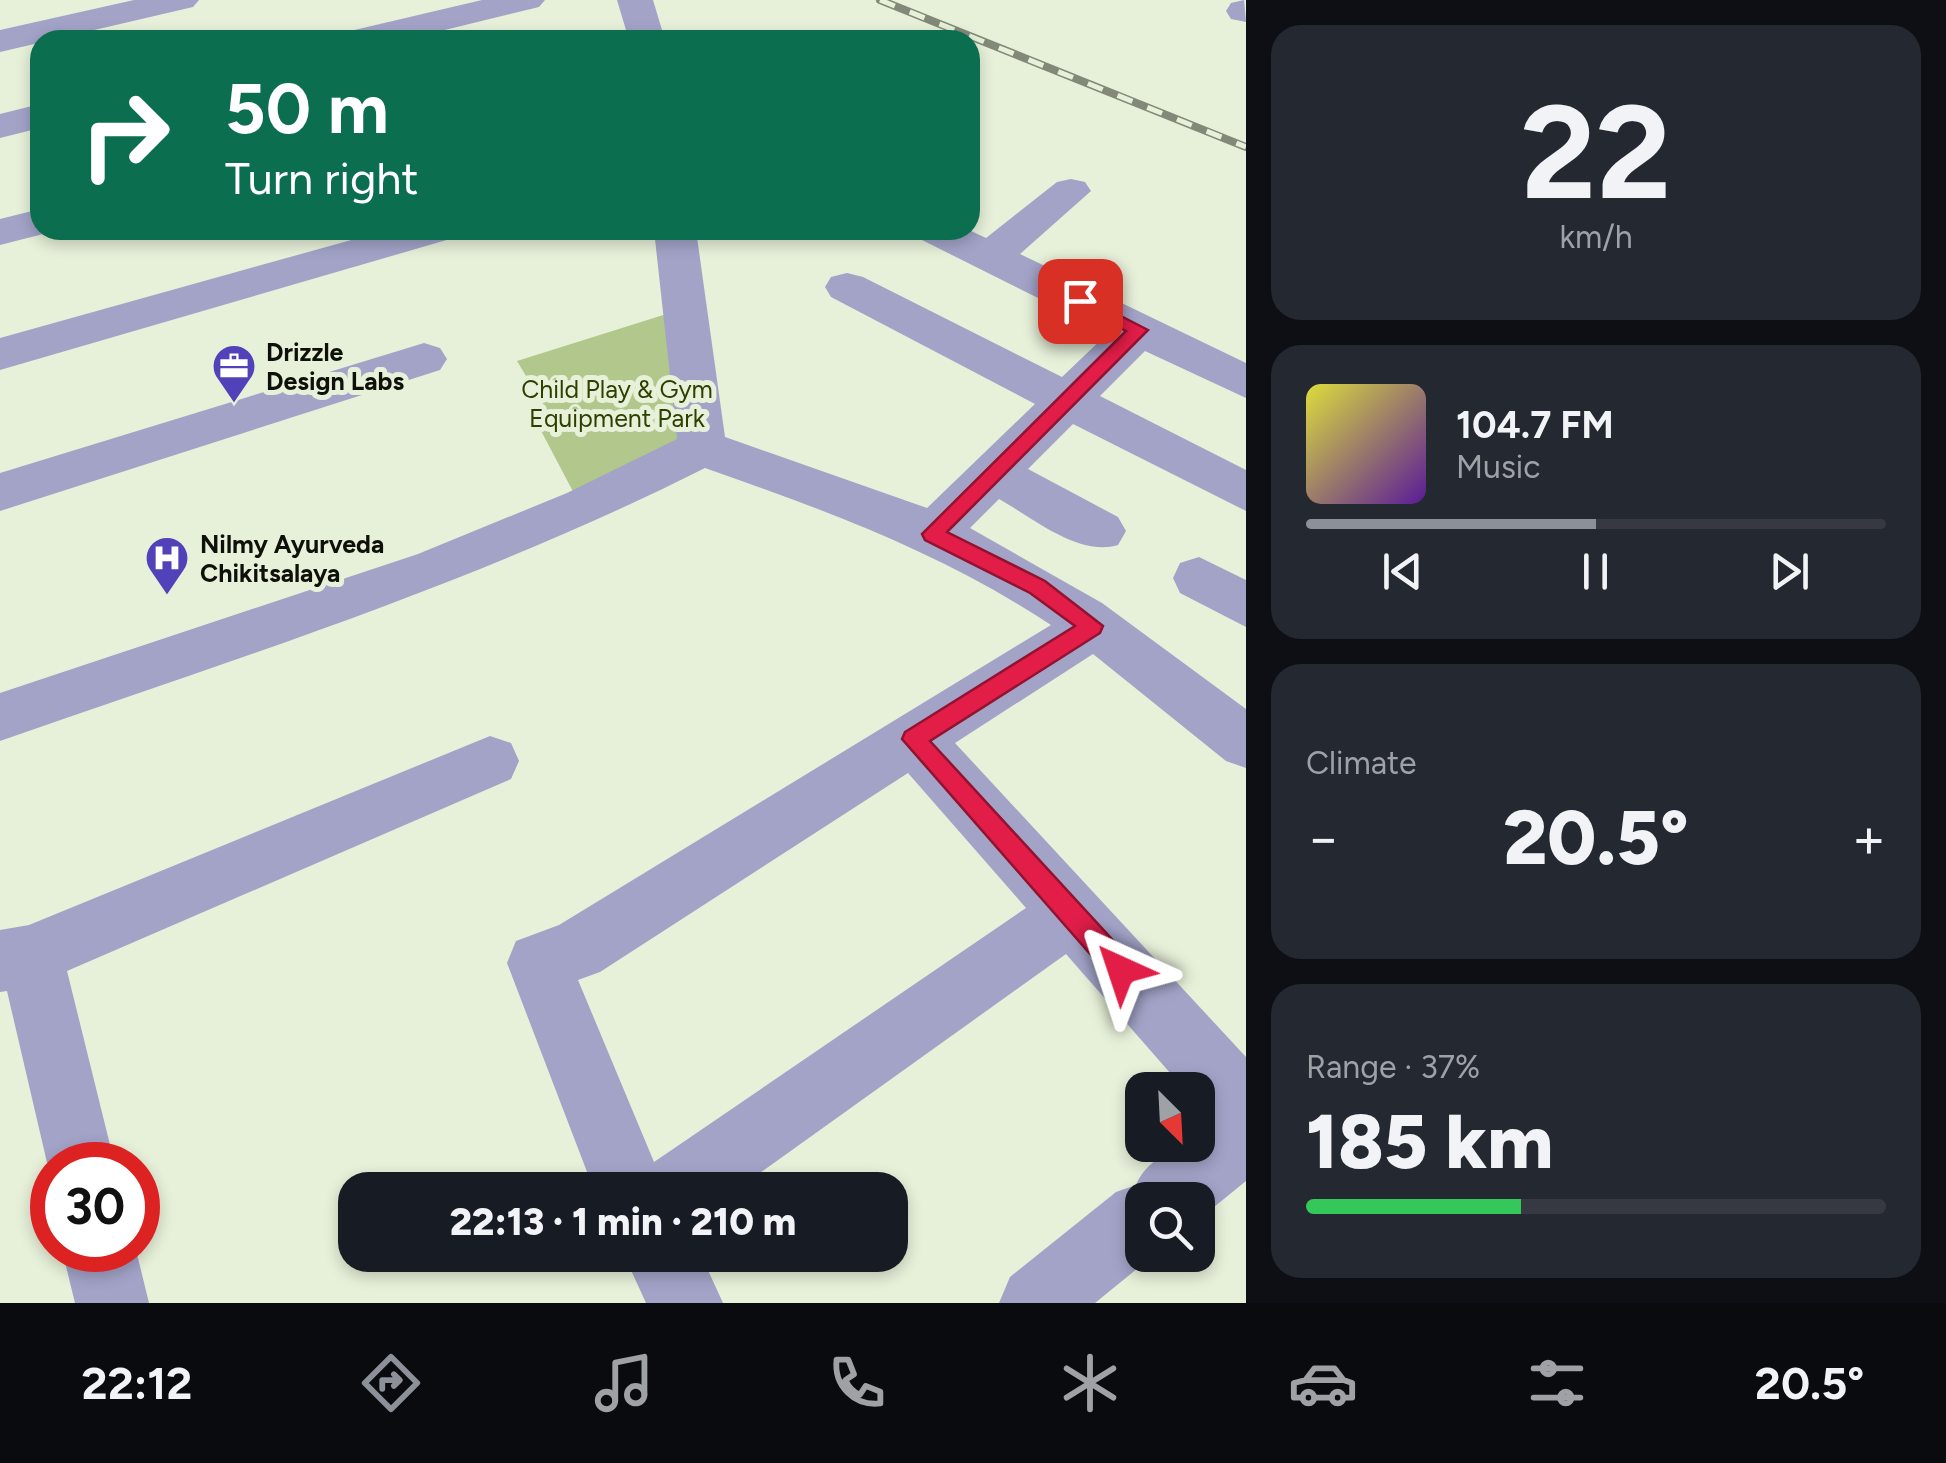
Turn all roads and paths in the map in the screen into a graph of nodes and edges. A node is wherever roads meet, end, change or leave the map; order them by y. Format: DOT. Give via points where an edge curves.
graph roads {
  1 [pos="181,0"];
  2 [pos="528,0"];
  3 [pos="635,0"];
  4 [pos="68,30"];
  5 [pos="401,30"];
  6 [pos="644,30"];
  7 [pos="30,37"];
  8 [pos="0,41"];
  9 [pos="30,118"];
  10 [pos="0,126"];
  11 [pos="1071,191"];
  12 [pos="30,224"];
  13 [pos="0,232"];
  14 [pos="400,240"];
  15 [pos="676,240"];
  16 [pos="955,240"];
  17 [pos="990,257"];
  18 [pos="847,287"];
  19 [pos="1139,330"];
  20 [pos="0,354"];
  21 [pos="424,359"];
  22 [pos="1246,382"];
  23 [pos="1068,400"];
  24 [pos="702,448"];
  25 [pos="994,473"];
  26 [pos="0,492"];
  27 [pos="1246,492"];
  28 [pos="1100,531"];
  29 [pos="932,534"];
  30 [pos="1199,578"];
  31 [pos="1246,606"];
  32 [pos="1092,626"];
  33 [pos="0,717"];
  34 [pos="914,739"];
  35 [pos="1246,743"];
  36 [pos="490,761"];
  37 [pos="1071,914"];
  38 [pos="15,958"];
  39 [pos="1246,1108"];
  40 [pos="1246,1136"];
  41 [pos="73,1142"];
  42 [pos="623,1172"];
  43 [pos="701,1172"];
  44 [pos="1188,1182"];
  45 [pos="1125,1232"];
  46 [pos="104,1272"];
  47 [pos="670,1272"];
  48 [pos="112,1303"];
  49 [pos="686,1303"];
  50 [pos="1036,1303"];
  1 -- 4 [label="street"];
  2 -- 5 [label="street"];
  3 -- 6 [label="street"];
  7 -- 8 [label="street"];
  9 -- 10 [label="street"];
  11 -- 17 [label="street"];
  12 -- 13 [label="street"];
  14 -- 20 [label="street"];
  15 -- 24 [label="street"];
  16 -- 17 [label="street"];
  17 -- 19 [label="street"];
  18 -- 23 [label="street"];
  19 -- 22 [label="street"];
  19 -- 23 [label="street"];
  21 -- 26 [label="street"];
  23 -- 25 [label="street"];
  23 -- 27 [label="street"];
  24 -- 29 [label="street"];
  24 -- 33 [label="street" via="437,568"];
  25 -- 28 [label="street"];
  25 -- 29 [label="street"];
  29 -- 32 [label="street" via="1038,587"];
  30 -- 31 [label="street"];
  32 -- 34 [label="street"];
  32 -- 35 [label="street"];
  34 -- 37 [label="street"];
  34 -- 42 [label="street" via="577,950 539,962"];
  36 -- 38 [label="street"];
  37 -- 39 [label="street"];
  37 -- 43 [label="street"];
  38 -- 41 [label="street"];
  40 -- 44 [label="street"];
  45 -- 50 [label="street"];
  46 -- 48 [label="street"];
  47 -- 49 [label="street"];
}
